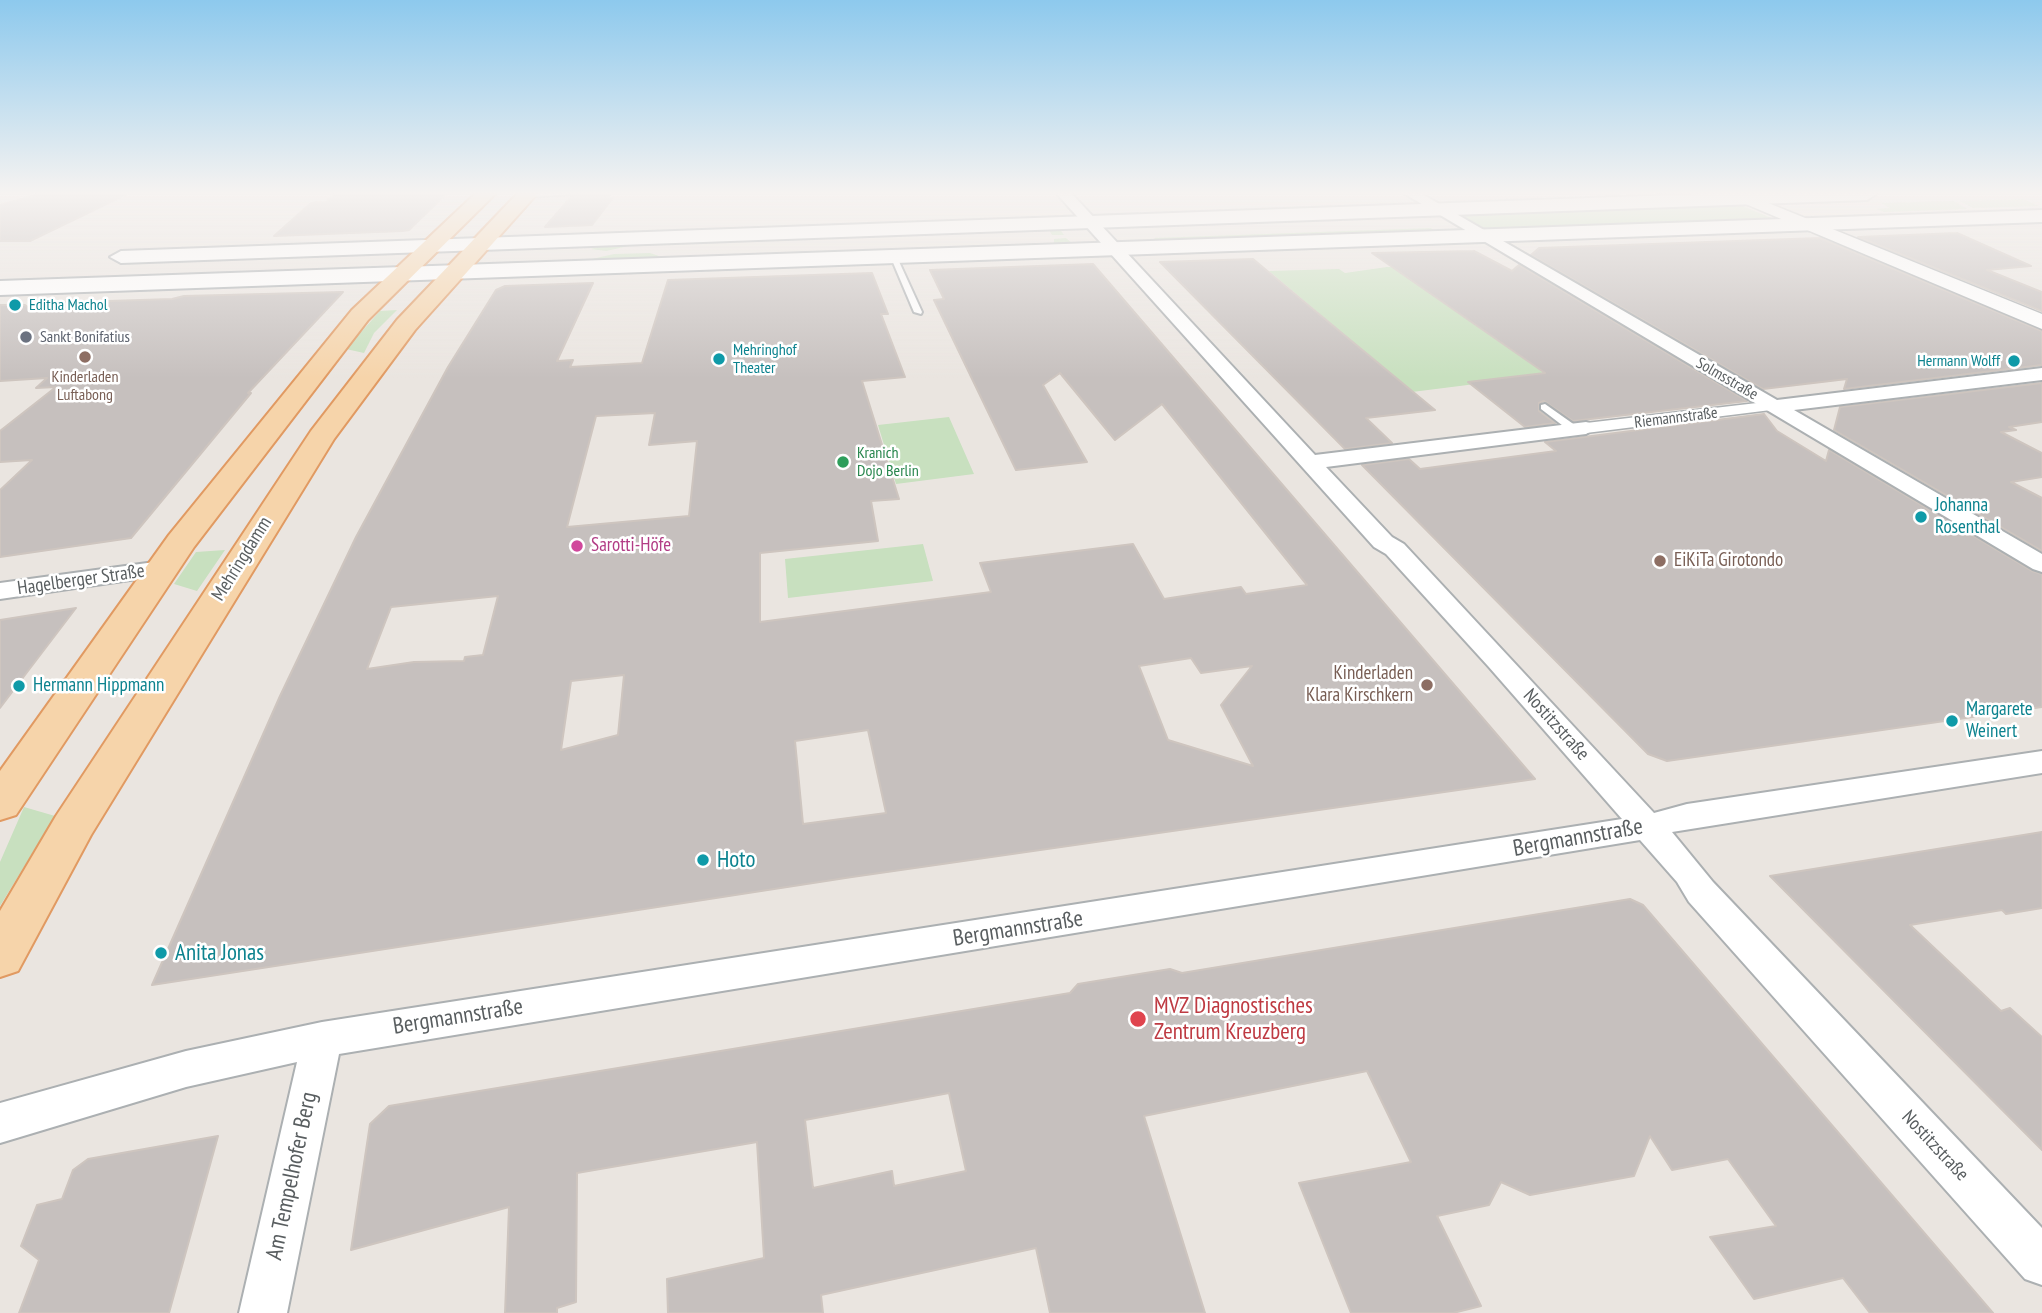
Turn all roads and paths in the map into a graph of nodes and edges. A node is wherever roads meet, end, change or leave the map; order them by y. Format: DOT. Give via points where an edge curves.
graph roads {
  1 [pos="170,255"];
  2 [pos="424,255"];
  3 [pos="471,255"];
  4 [pos="912,255"];
  5 [pos="1121,255"];
  6 [pos="1515,255"];
  7 [pos="1877,255"];
  8 [pos="892,256"];
  9 [pos="100,258"];
  10 [pos="456,272"];
  11 [pos="406,273"];
  12 [pos="0,288"];
  13 [pos="425,304"];
  14 [pos="369,306"];
  15 [pos="918,312"];
  16 [pos="2042,323"];
  17 [pos="2042,374"];
  18 [pos="1774,406"];
  19 [pos="1545,407"];
  20 [pos="1581,429"];
  21 [pos="1310,462"];
  22 [pos="2042,564"];
  23 [pos="162,569"];
  24 [pos="0,591"];
  25 [pos="2042,762"];
  26 [pos="0,804"];
  27 [pos="1647,827"];
  28 [pos="0,957"];
  29 [pos="322,1039"];
  30 [pos="0,1123"];
  31 [pos="2042,1262"];
  32 [pos="263,1313"];
  1 -- 9 [label="main road"];
  2 -- 11 [label="main road"];
  3 -- 10 [label="main road, Mehringdamm"];
  4 -- 8 [label="main road"];
  5 -- 21 [label="street, Nostitzstraße"];
  6 -- 18 [label="street, Solmsstraße"];
  7 -- 16 [label="street"];
  8 -- 10 [label="main road"];
  8 -- 15 [label="lane"];
  10 -- 11 [label="main road"];
  10 -- 13 [label="main road, Mehringdamm"];
  11 -- 12 [label="main road"];
  11 -- 14 [label="main road"];
  13 -- 14 [label="main road"];
  13 -- 28 [label="main road, Mehringdamm" via="359,383 314,448 72,828"];
  14 -- 23 [label="main road"];
  17 -- 18 [label="street, Riemannstraße"];
  18 -- 20 [label="street, Riemannstraße"];
  18 -- 22 [label="street, Solmsstraße"];
  19 -- 20 [label="lane"];
  20 -- 21 [label="street, Riemannstraße"];
  21 -- 27 [label="street, Nostitzstraße" via="1489,650"];
  23 -- 24 [label="street, Hagelberger Straße"];
  23 -- 26 [label="main road"];
  25 -- 27 [label="street, Bergmannstraße" via="1687,816"];
  27 -- 29 [label="street, Bergmannstraße"];
  27 -- 31 [label="street, Nostitzstraße" via="1701,892"];
  29 -- 30 [label="street, Bergmannstraße" via="186,1069"];
  29 -- 32 [label="street, Am Tempelhofer Berg"];
}
